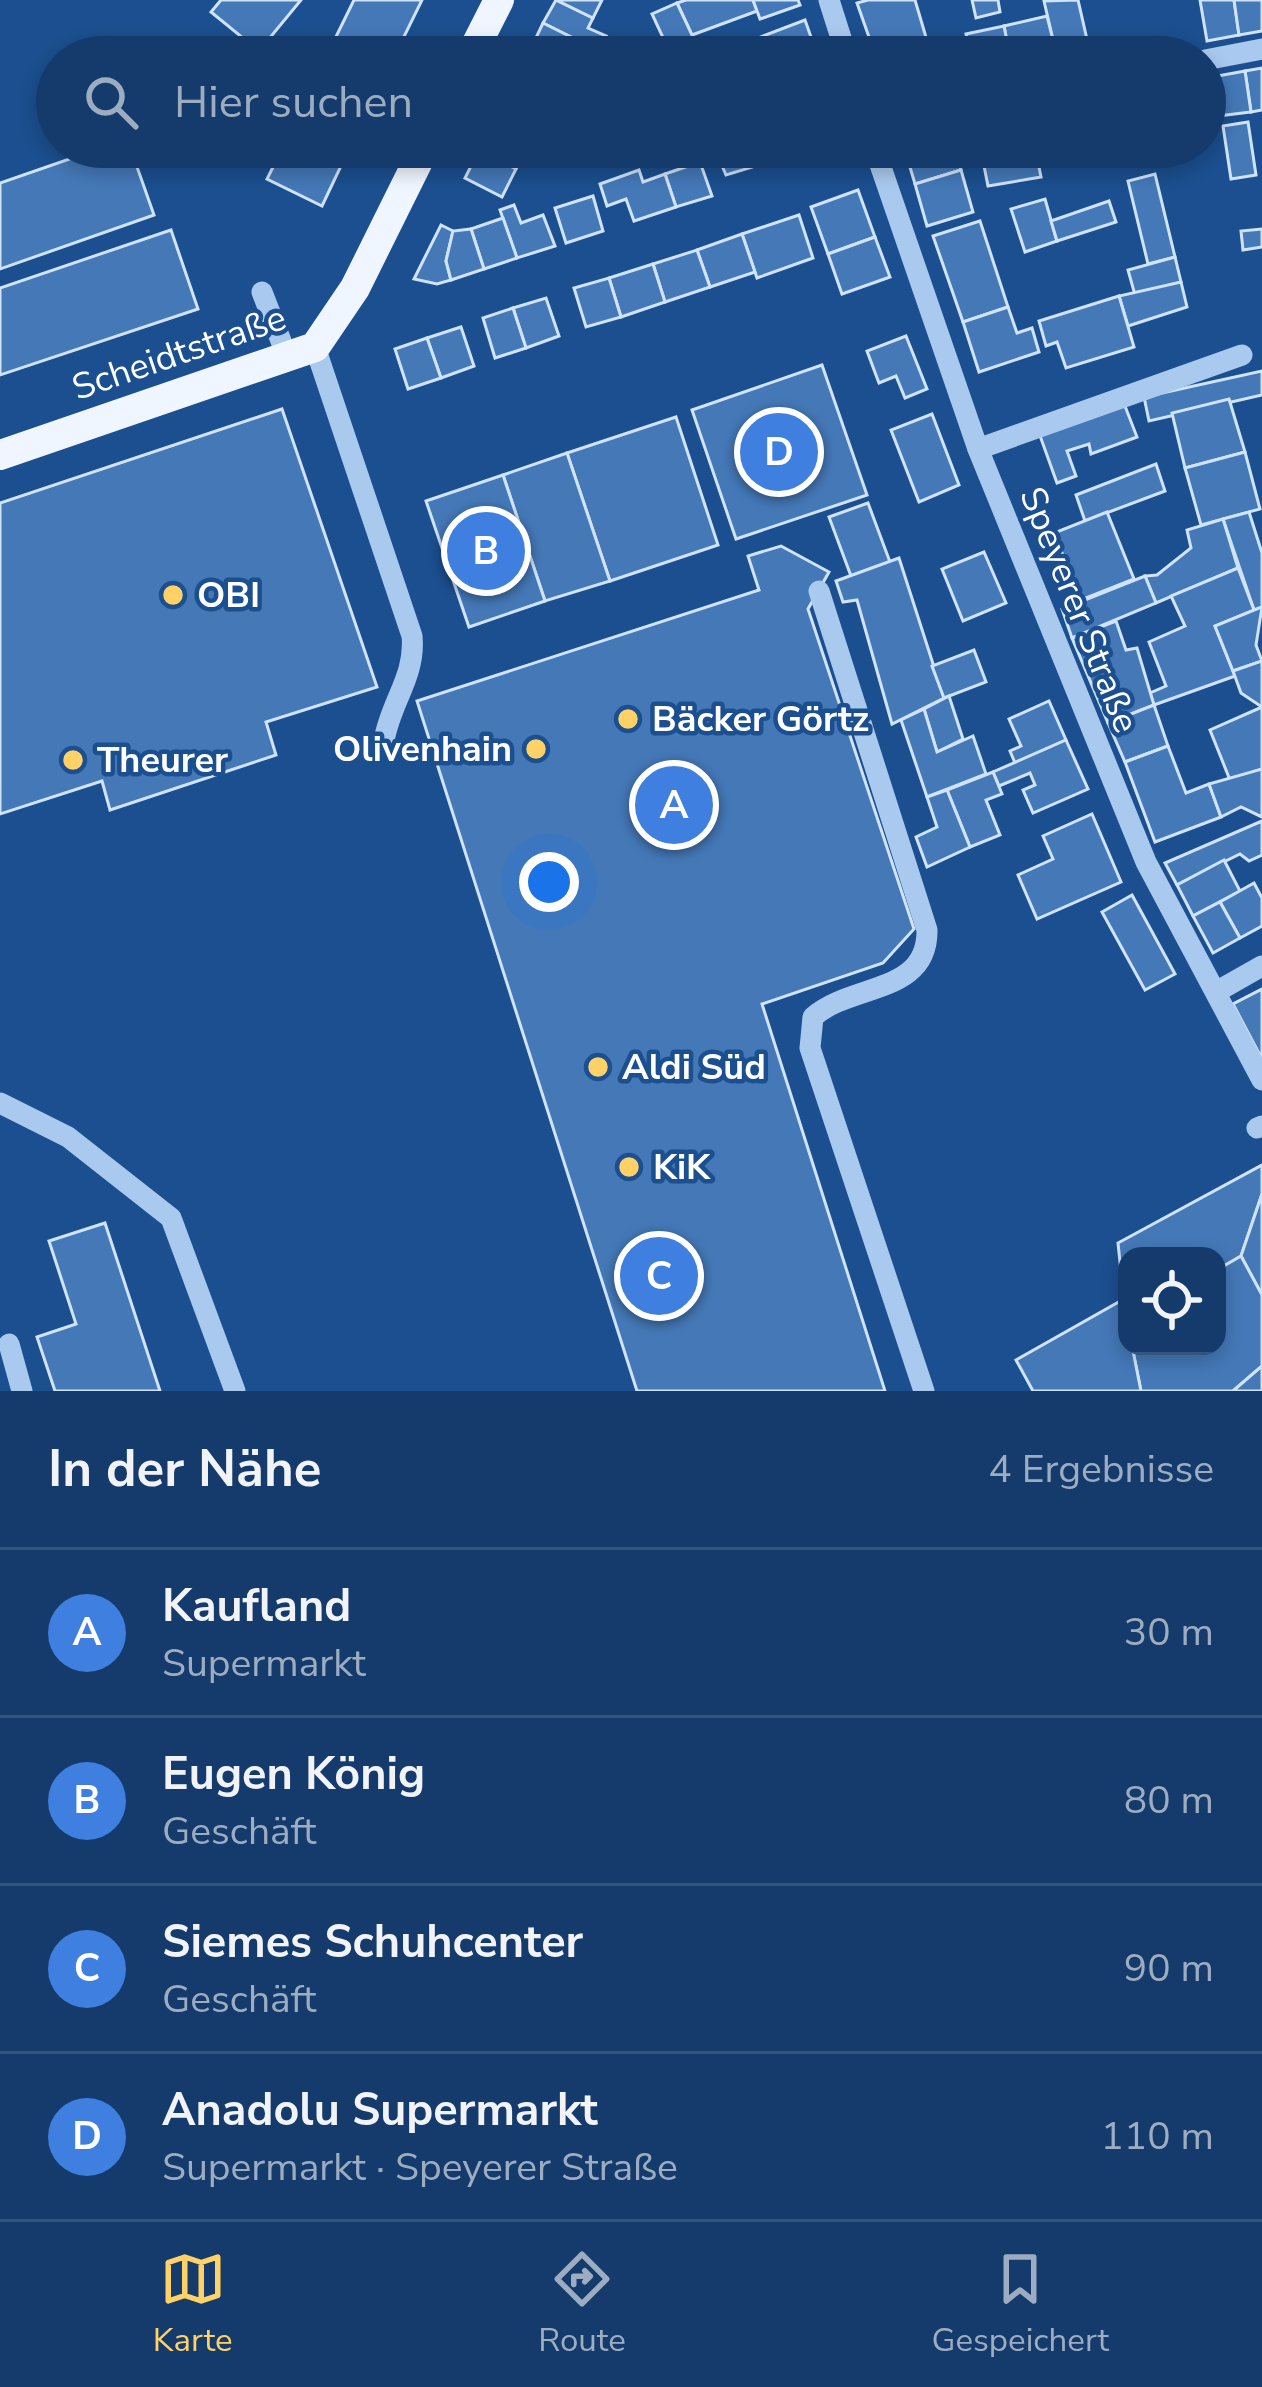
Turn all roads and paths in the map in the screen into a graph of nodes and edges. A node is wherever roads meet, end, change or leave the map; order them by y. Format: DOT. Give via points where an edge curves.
graph roads {
  1 [pos="499,0"];
  2 [pos="829,0"];
  3 [pos="481,36"];
  4 [pos="840,36"];
  5 [pos="1262,49"];
  6 [pos="1226,56"];
  7 [pos="415,168"];
  8 [pos="881,168"];
  9 [pos="262,292"];
  10 [pos="302,353"];
  11 [pos="1242,355"];
  12 [pos="1,448"];
  13 [pos="978,449"];
  14 [pos="819,591"];
  15 [pos="384,741"];
  16 [pos="1262,966"];
  17 [pos="1216,992"];
  18 [pos="1262,1080"];
  19 [pos="0,1103"];
  20 [pos="9,1344"];
  21 [pos="22,1391"];
  22 [pos="235,1391"];
  23 [pos="924,1391"];
  1 -- 3 [label="main road"];
  2 -- 4 [label="street"];
  5 -- 6 [label="street"];
  7 -- 10 [label="main road, Scheidtstraße" via="355,288"];
  8 -- 13 [label="street, Speyerer Straße"];
  9 -- 10 [label="street"];
  10 -- 12 [label="main road, Scheidtstraße"];
  10 -- 15 [label="street" via="412,636 414,658"];
  11 -- 13 [label="street"];
  13 -- 17 [label="street, Speyerer Straße" via="1146,862"];
  14 -- 23 [label="street" via="927,949 906,976 827,1004 813,1017 810,1048"];
  16 -- 17 [label="street"];
  17 -- 18 [label="street, Speyerer Straße"];
  19 -- 22 [label="street" via="68,1137 171,1218"];
  20 -- 21 [label="street"];
}
